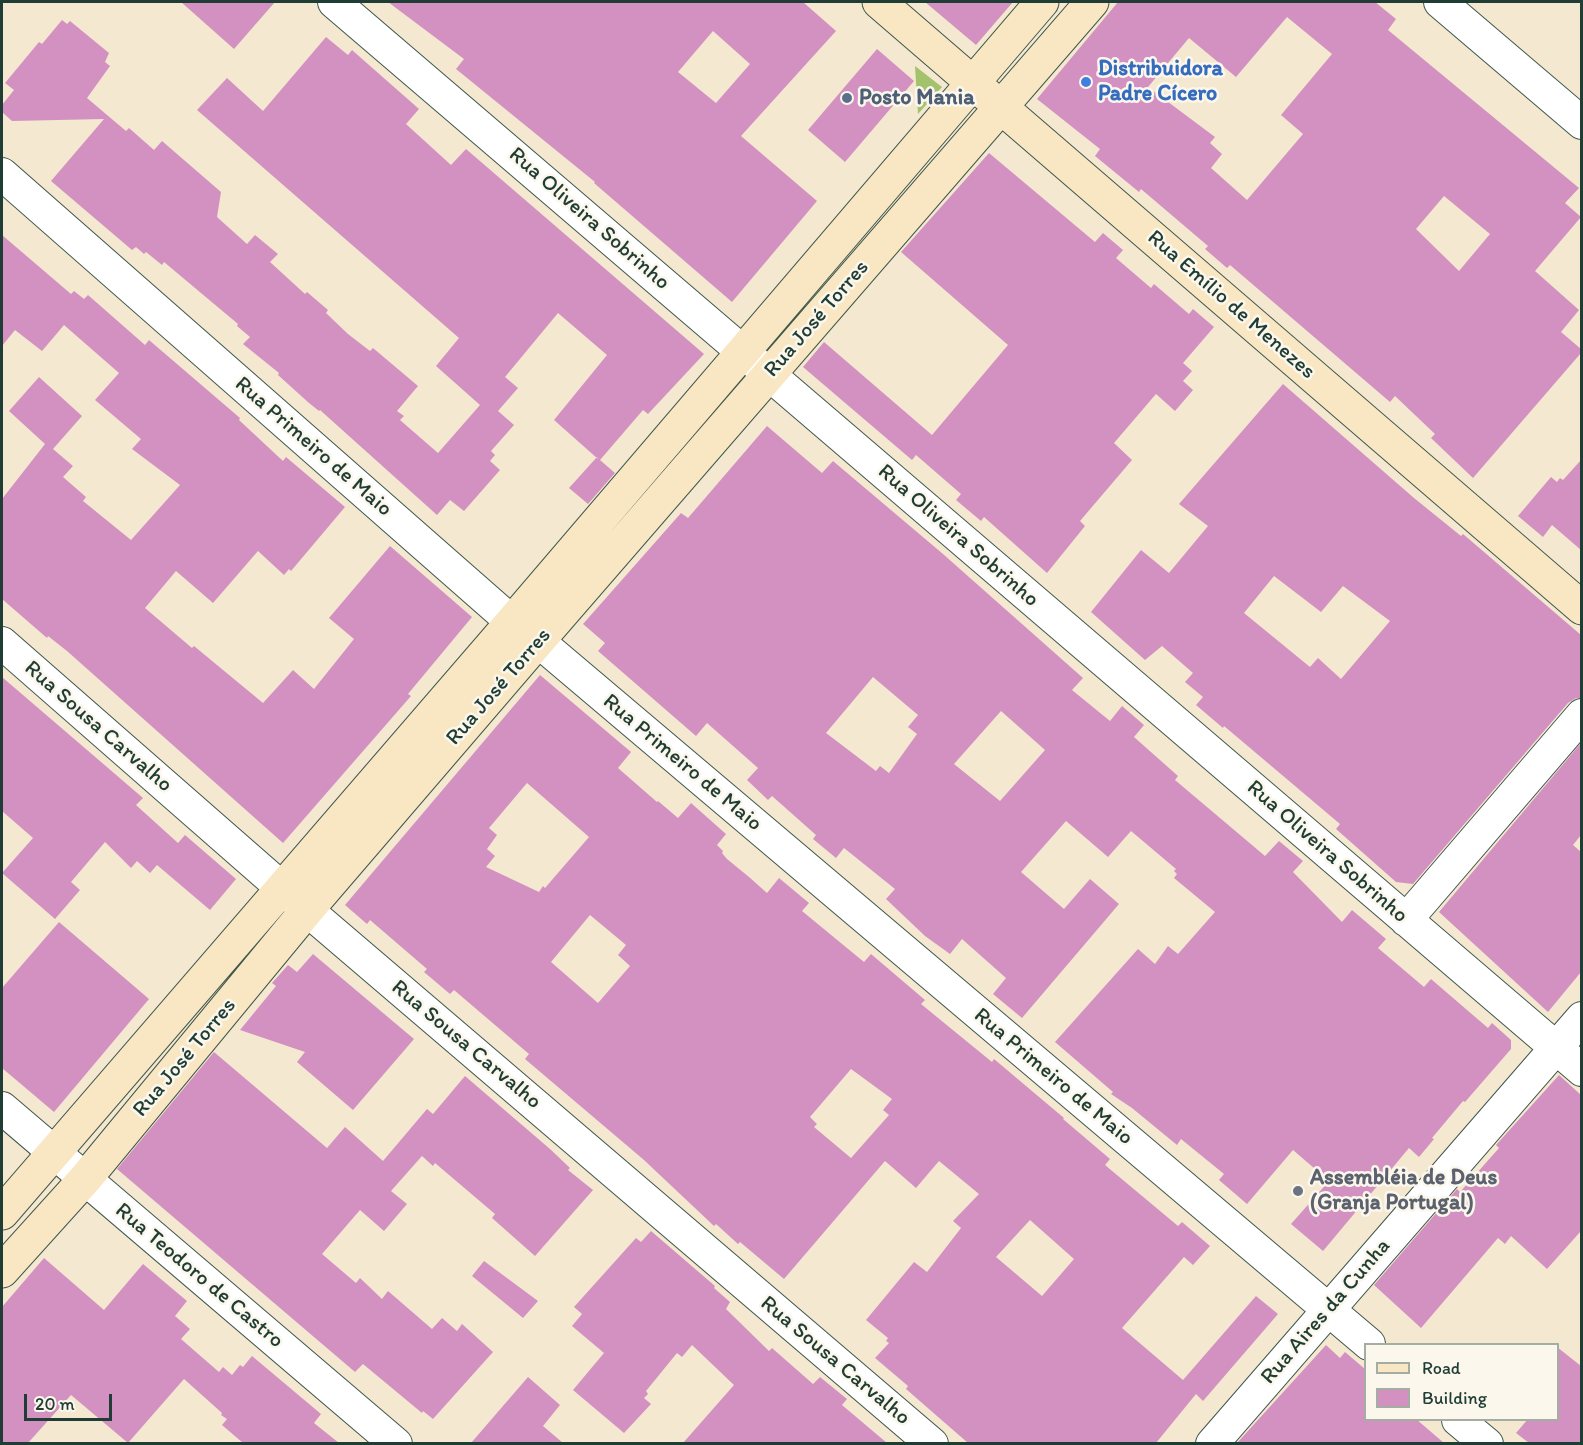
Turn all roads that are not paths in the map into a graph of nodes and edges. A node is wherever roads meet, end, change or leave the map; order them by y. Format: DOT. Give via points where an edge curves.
graph roads {
  1 [pos="334,2"];
  2 [pos="879,2"];
  3 [pos="1042,2"];
  4 [pos="1092,2"];
  5 [pos="1440,2"];
  6 [pos="974,83"];
  7 [pos="1001,106"];
  8 [pos="1581,123"];
  9 [pos="5,183"];
  10 [pos="743,351"];
  11 [pos="769,374"];
  12 [pos="1581,608"];
  13 [pos="525,632"];
  14 [pos="2,643"];
  15 [pos="1581,715"];
  16 [pos="282,886"];
  17 [pos="307,910"];
  18 [pos="1406,920"];
  19 [pos="1581,1018"];
  20 [pos="1556,1048"];
  21 [pos="1581,1070"];
  22 [pos="2,1108"];
  23 [pos="54,1154"];
  24 [pos="85,1179"];
  25 [pos="2,1213"];
  26 [pos="2,1271"];
  27 [pos="1327,1310"];
  28 [pos="1367,1343"];
  29 [pos="1460,1421"];
  30 [pos="396,1443"];
  31 [pos="932,1443"];
  32 [pos="1212,1443"];
  33 [pos="1486,1443"];
  1 -- 10 [label="street, Rua Oliveira Sobrinho"];
  2 -- 6 [label="street, Rua Emílio de Menezes"];
  3 -- 6 [label="street, Rua José Torres"];
  4 -- 7 [label="street, Rua José Torres"];
  5 -- 8 [label="street"];
  6 -- 7 [label="street, Rua Emílio de Menezes"];
  6 -- 10 [label="street, Rua José Torres"];
  7 -- 11 [label="street, Rua José Torres"];
  7 -- 12 [label="street, Rua Emílio de Menezes"];
  9 -- 13 [label="street, Rua Primeiro de Maio"];
  10 -- 11 [label="street, Rua Oliveira Sobrinho"];
  10 -- 13 [label="street, Rua José Torres"];
  11 -- 13 [label="street, Rua José Torres"];
  11 -- 18 [label="street, Rua Oliveira Sobrinho"];
  13 -- 16 [label="street, Rua José Torres"];
  13 -- 17 [label="street, Rua José Torres"];
  13 -- 27 [label="street, Rua Primeiro de Maio"];
  14 -- 16 [label="street, Rua Sousa Carvalho"];
  15 -- 18 [label="street"];
  16 -- 17 [label="street, Rua Sousa Carvalho"];
  16 -- 23 [label="street, Rua José Torres"];
  17 -- 24 [label="street, Rua José Torres"];
  17 -- 31 [label="street, Rua Sousa Carvalho"];
  18 -- 20 [label="street, Rua Oliveira Sobrinho"];
  19 -- 20 [label="street, Rua Aires da Cunha"];
  20 -- 21 [label="street, Rua Oliveira Sobrinho"];
  20 -- 27 [label="street, Rua Aires da Cunha"];
  22 -- 23 [label="street, Rua Teodoro de Castro"];
  23 -- 24 [label="street, Rua Teodoro de Castro"];
  23 -- 25 [label="street, Rua José Torres"];
  24 -- 26 [label="street, Rua José Torres"];
  24 -- 30 [label="street, Rua Teodoro de Castro"];
  27 -- 28 [label="street, Rua Primeiro de Maio"];
  27 -- 32 [label="street, Rua Aires da Cunha"];
  29 -- 33 [label="street"];
}
